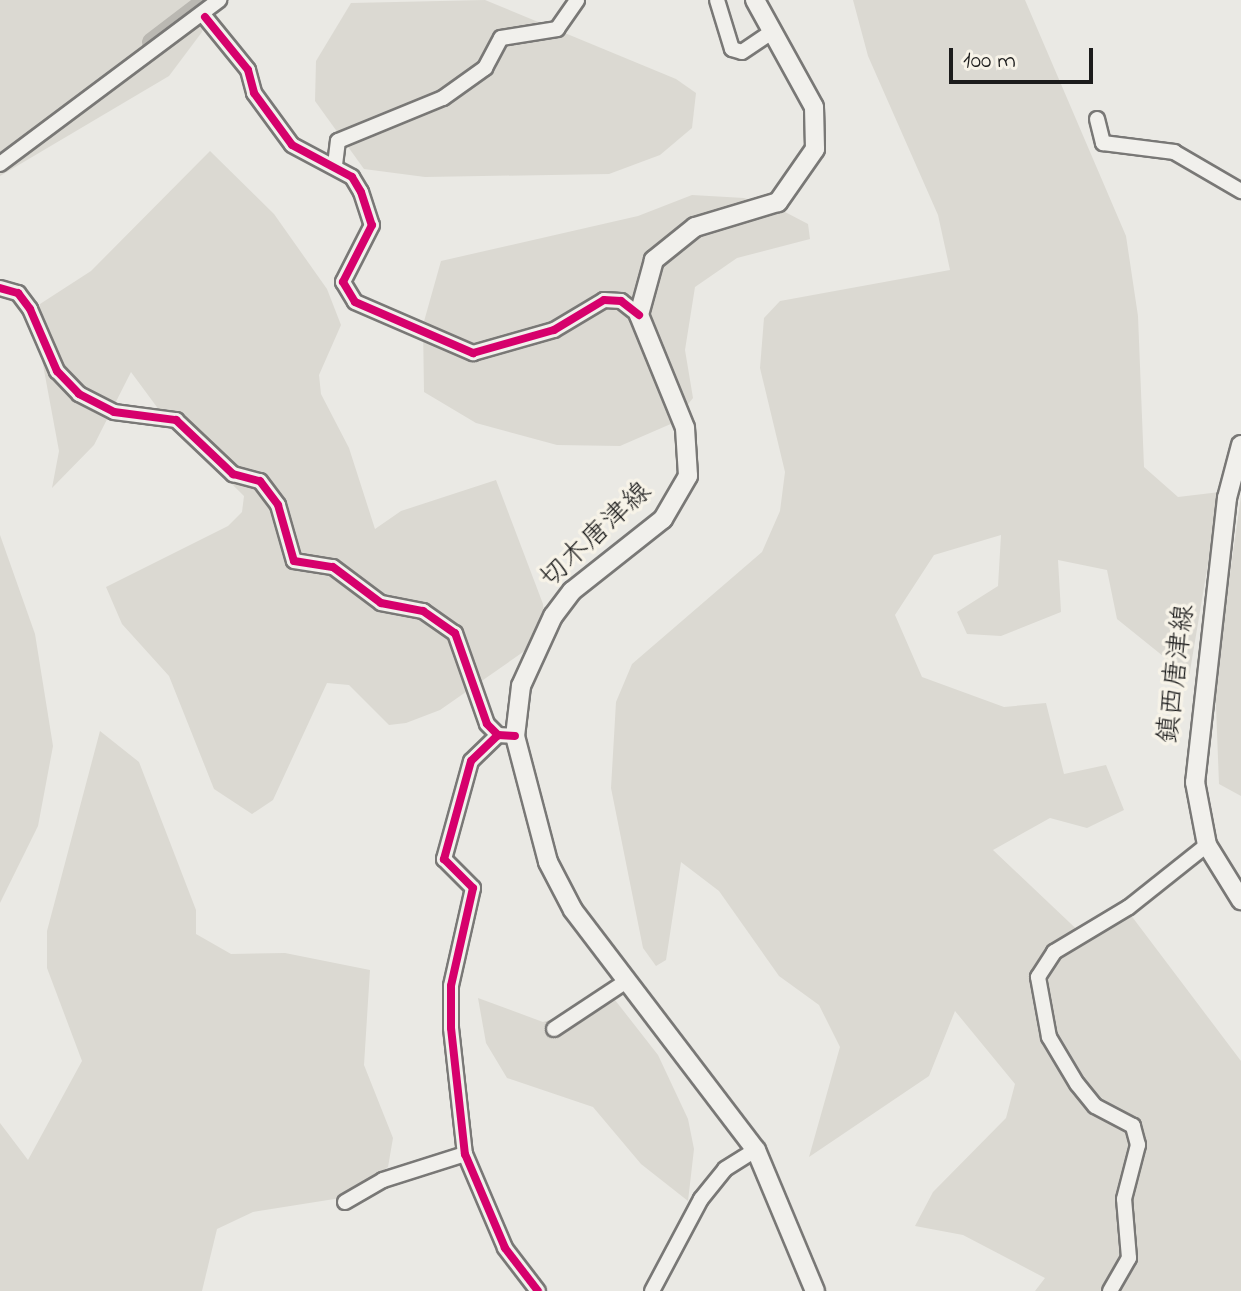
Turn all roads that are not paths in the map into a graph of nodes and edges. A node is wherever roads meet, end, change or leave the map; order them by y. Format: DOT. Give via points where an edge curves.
graph roads {
  1 [pos="219,0"];
  2 [pos="577,0"];
  3 [pos="717,0"];
  4 [pos="755,0"];
  5 [pos="205,17"];
  6 [pos="772,32"];
  7 [pos="1097,119"];
  8 [pos="0,164"];
  9 [pos="335,165"];
  10 [pos="1241,191"];
  11 [pos="0,288"];
  12 [pos="639,315"];
  13 [pos="1241,445"];
  14 [pos="506,735"];
  15 [pos="1207,845"];
  16 [pos="1241,900"];
  17 [pos="625,982"];
  18 [pos="554,1029"];
  19 [pos="756,1150"];
  20 [pos="465,1154"];
  21 [pos="345,1202"];
  22 [pos="538,1291"];
  23 [pos="652,1291"];
  24 [pos="815,1291"];
  25 [pos="1110,1291"];
  1 -- 5 [label="street"];
  2 -- 9 [label="street" via="557,29 501,38 485,68 443,98 338,141"];
  3 -- 6 [label="street" via="732,49 742,52"];
  4 -- 6 [label="main road"];
  5 -- 8 [label="street"];
  5 -- 9 [label="street" via="248,70 254,93 292,145"];
  6 -- 12 [label="main road" via="814,107 815,149 806,170 778,202 672,239 641,287"];
  7 -- 10 [label="street" via="1103,143 1174,152"];
  9 -- 12 [label="street" via="352,177 372,225 343,282 372,312 473,353 554,330 604,300 621,301"];
  11 -- 14 [label="street" via="18,293 30,309 57,371 79,394 114,412 176,420 233,474 260,481 278,505 294,561 333,567 381,603 423,611 455,633 480,709"];
  12 -- 14 [label="main road, 切木唐津線" via="685,428 688,476 663,519 572,591 553,616 521,686"];
  13 -- 15 [label="main road, 鎮西唐津線" via="1227,498 1196,747"];
  14 -- 17 [label="main road, 切木唐津線" via="548,862"];
  14 -- 20 [label="street" via="471,761 444,859 473,888 451,986"];
  15 -- 16 [label="main road, 鎮西唐津線"];
  15 -- 25 [label="street" via="1129,907 1054,952 1038,977 1049,1037 1095,1106 1133,1126 1138,1145 1124,1199 1129,1258"];
  17 -- 18 [label="street"];
  17 -- 19 [label="main road, 切木唐津線"];
  19 -- 23 [label="street" via="725,1169 701,1199"];
  19 -- 24 [label="main road, 切木唐津線"];
  20 -- 21 [label="street" via="383,1180"];
  20 -- 22 [label="street" via="494,1226"];
}
